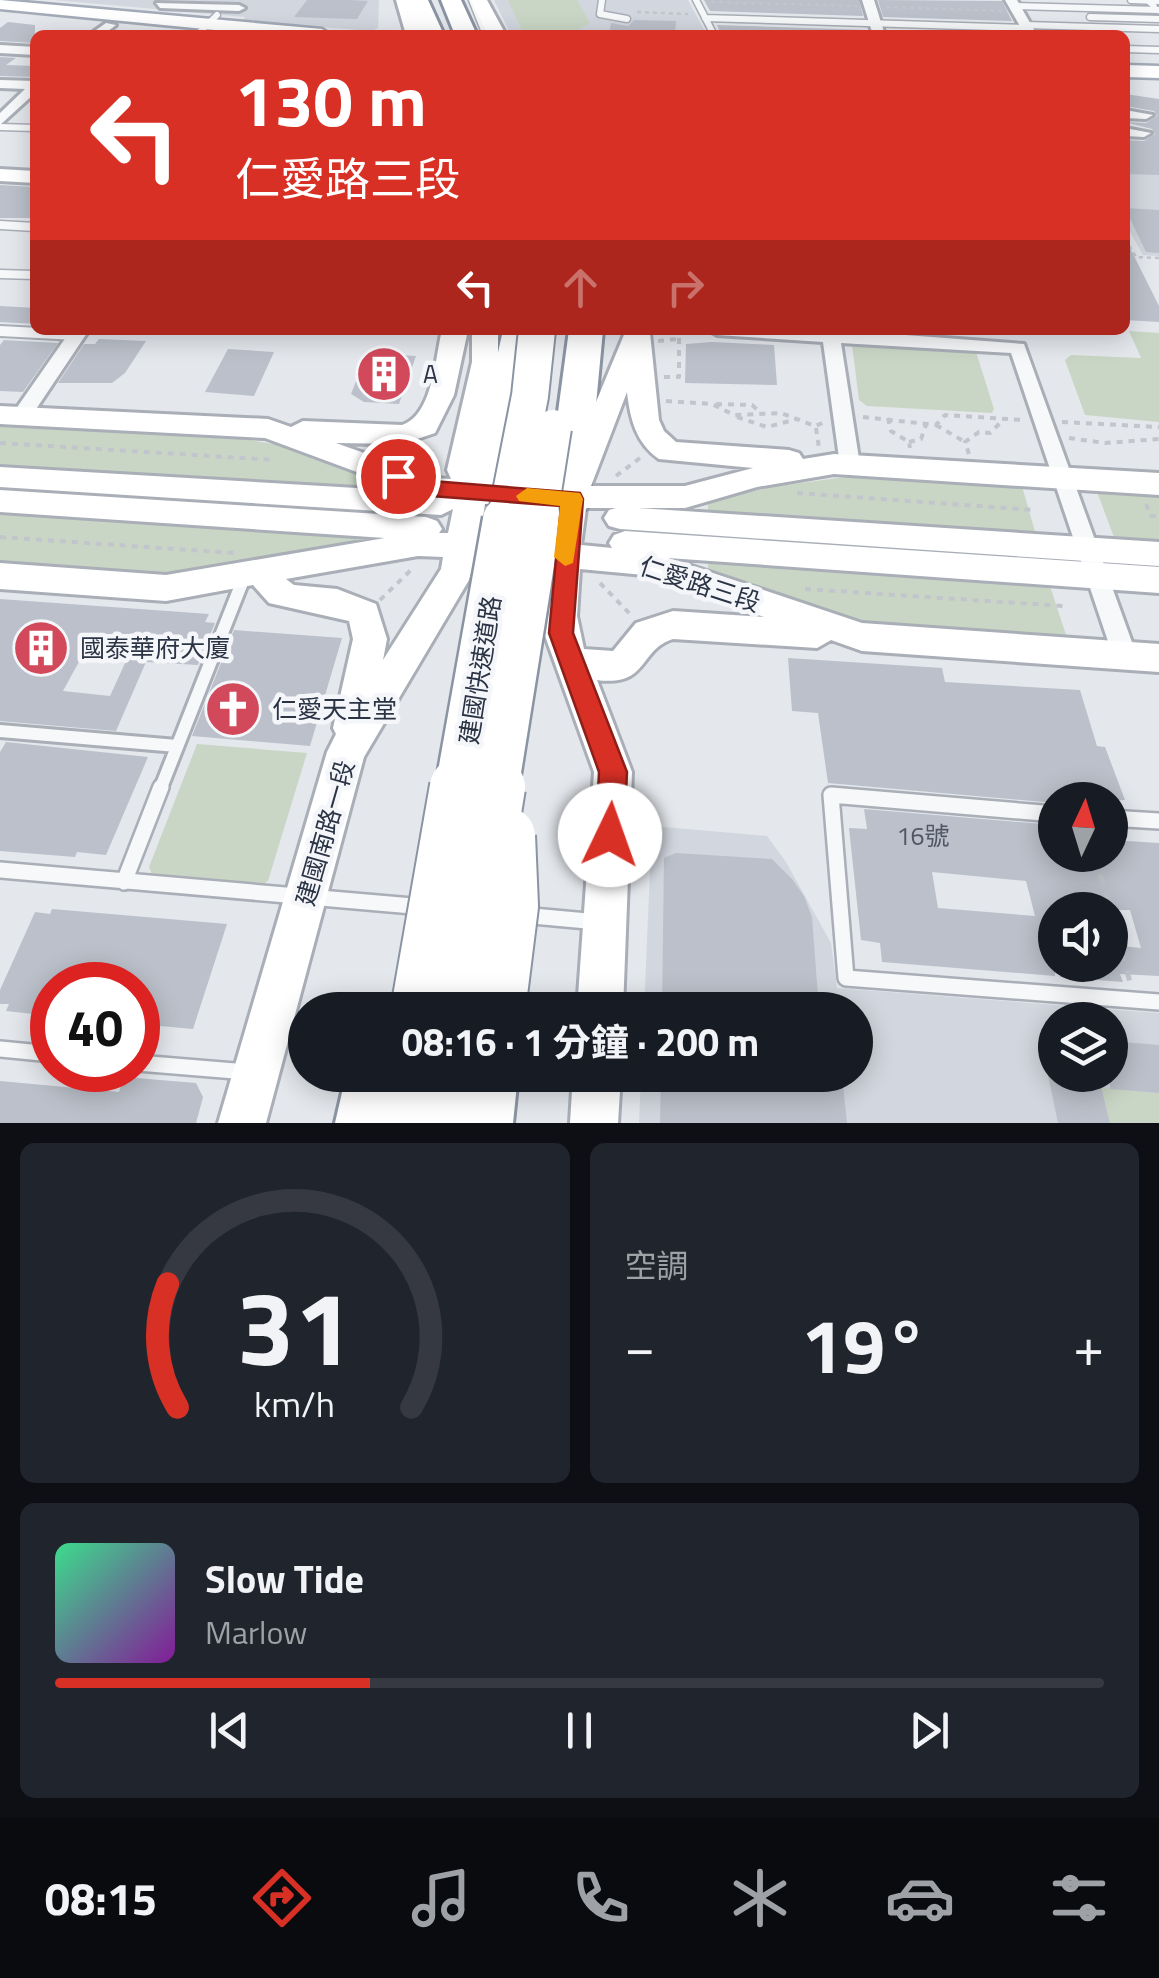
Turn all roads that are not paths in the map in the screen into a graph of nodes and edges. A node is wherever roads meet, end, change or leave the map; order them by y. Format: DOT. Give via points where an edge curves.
graph roads {
  1 [pos="404,0"];
  2 [pos="434,0"];
  3 [pos="451,0"];
  4 [pos="469,0"];
  5 [pos="479,0"];
  6 [pos="602,0"];
  7 [pos="696,0"];
  8 [pos="868,0"];
  9 [pos="1130,0"];
  10 [pos="1150,0"];
  11 [pos="1159,1"];
  12 [pos="1013,3"];
  13 [pos="0,4"];
  14 [pos="160,5"];
  15 [pos="1159,10"];
  16 [pos="0,14"];
  17 [pos="626,15"];
  18 [pos="701,16"];
  19 [pos="1090,17"];
  20 [pos="219,18"];
  21 [pos="1159,19"];
  22 [pos="422,21"];
  23 [pos="877,29"];
  24 [pos="1028,29"];
  25 [pos="1159,29"];
  26 [pos="103,30"];
  27 [pos="292,30"];
  28 [pos="446,30"];
  29 [pos="464,30"];
  30 [pos="481,30"];
  31 [pos="494,30"];
  32 [pos="711,30"];
  33 [pos="1130,48"];
  34 [pos="0,49"];
  35 [pos="1159,50"];
  36 [pos="30,52"];
  37 [pos="1130,71"];
  38 [pos="1159,72"];
  39 [pos="1130,82"];
  40 [pos="1159,83"];
  41 [pos="0,84"];
  42 [pos="30,86"];
  43 [pos="30,91"];
  44 [pos="1130,114"];
  45 [pos="1146,115"];
  46 [pos="0,124"];
  47 [pos="30,127"];
  48 [pos="1130,132"];
  49 [pos="1144,133"];
  50 [pos="0,175"];
  51 [pos="30,177"];
  52 [pos="0,225"];
  53 [pos="30,227"];
  54 [pos="0,274"];
  55 [pos="30,276"];
  56 [pos="0,331"];
  57 [pos="30,332"];
  58 [pos="77,335"];
  59 [pos="454,335"];
  60 [pos="485,335"];
  61 [pos="519,335"];
  62 [pos="538,335"];
  63 [pos="563,335"];
  64 [pos="585,335"];
  65 [pos="644,335"];
  66 [pos="644,335"];
  67 [pos="830,335"];
  68 [pos="865,335"];
  69 [pos="11,416"];
  70 [pos="268,430"];
  71 [pos="834,459"];
  72 [pos="0,477"];
  73 [pos="1064,479"];
  74 [pos="1159,484"];
  75 [pos="0,504"];
  76 [pos="460,525"];
  77 [pos="568,531"];
  78 [pos="410,536"];
  79 [pos="1159,554"];
  80 [pos="252,567"];
  81 [pos="1094,569"];
  82 [pos="0,576"];
  83 [pos="1159,583"];
  84 [pos="492,591"];
  85 [pos="862,637"];
  86 [pos="1142,657"];
  87 [pos="574,662"];
  88 [pos="0,731"];
  89 [pos="502,745"];
  90 [pos="178,746"];
  91 [pos="346,752"];
  92 [pos="1038,813"];
  93 [pos="1128,819"];
  94 [pos="1159,822"];
  95 [pos="0,870"];
  96 [pos="124,882"];
  97 [pos="308,896"];
  98 [pos="446,909"];
  99 [pos="466,910"];
  100 [pos="605,923"];
  101 [pos="394,992"];
  102 [pos="423,992"];
  103 [pos="463,992"];
  104 [pos="498,992"];
  105 [pos="601,992"];
  106 [pos="1159,1002"];
  107 [pos="0,1048"];
  108 [pos="30,1051"];
  109 [pos="160,1064"];
  110 [pos="256,1073"];
  111 [pos="373,1092"];
  112 [pos="405,1092"];
  113 [pos="448,1092"];
  114 [pos="486,1092"];
  115 [pos="596,1092"];
  116 [pos="242,1123"];
  117 [pos="367,1123"];
  118 [pos="399,1123"];
  119 [pos="443,1123"];
  120 [pos="482,1123"];
  121 [pos="594,1123"];
  1 -- 22 [label="main road"];
  2 -- 28 [label="highway"];
  3 -- 29 [label="highway"];
  4 -- 30 [label="highway"];
  5 -- 31 [label="main road"];
  6 -- 17 [label="lane" via="600,14"];
  7 -- 18 [label="lane"];
  8 -- 23 [label="street"];
  9 -- 10 [label="lane"];
  10 -- 11 [label="lane"];
  10 -- 15 [label="street"];
  12 -- 15 [label="lane"];
  12 -- 24 [label="street"];
  13 -- 20 [label="main road"];
  14 -- 20 [label="street"];
  16 -- 26 [label="main road"];
  18 -- 23 [label="lane"];
  18 -- 32 [label="lane"];
  19 -- 21 [label="lane"];
  20 -- 26 [label="main road"];
  20 -- 27 [label="main road"];
  23 -- 24 [label="lane"];
  24 -- 25 [label="lane"];
  33 -- 35 [label="lane"];
  34 -- 36 [label="street"];
  37 -- 38 [label="main road"];
  39 -- 40 [label="main road"];
  41 -- 42 [label="street"];
  43 -- 46 [label="street"];
  44 -- 45 [label="street"];
  46 -- 47 [label="lane"];
  48 -- 49 [label="street"];
  50 -- 51 [label="main road"];
  52 -- 53 [label="lane"];
  54 -- 55 [label="lane"];
  56 -- 57 [label="lane"];
  58 -- 69 [label="street"];
  59 -- 70 [label="main road" via="424,427 382,435"];
  60 -- 76 [label="main road, 建國南路一段" via="462,470"];
  61 -- 76 [label="highway" via="490,476"];
  62 -- 84 [label="highway, 建國快速道路, bridge"];
  63 -- 89 [label="highway, 建國快速道路, bridge"];
  64 -- 77 [label="highway"];
  65 -- 71 [label="main road" via="647,426 657,446 669,452"];
  66 -- 77 [label="main road" via="600,417"];
  67 -- 71 [label="street" via="842,416"];
  68 -- 73 [label="street" via="1018,348"];
  69 -- 70 [label="main road, 仁愛路三段"];
  70 -- 76 [label="main road, 仁愛路三段" via="431,488"];
  71 -- 73 [label="main road, 仁愛路三段"];
  71 -- 77 [label="main road, 仁愛路三段"];
  72 -- 76 [label="main road, 仁愛路三段"];
  73 -- 74 [label="main road, 仁愛路三段"];
  73 -- 81 [label="street"];
  75 -- 76 [label="main road, 仁愛路三段"];
  75 -- 78 [label="lane"];
  76 -- 77 [label="main road, 仁愛路三段"];
  76 -- 77 [label="main road, 仁愛路三段"];
  76 -- 78 [label="lane"];
  76 -- 80 [label="main road, 仁愛路三段" via="418,544"];
  76 -- 91 [label="main road, 建國南路一段" via="457,571"];
  77 -- 81 [label="main road, 仁愛路三段"];
  77 -- 85 [label="main road, 仁愛路三段"];
  77 -- 87 [label="main road" via="560,616"];
  79 -- 81 [label="main road, 仁愛路三段"];
  80 -- 82 [label="main road, 仁愛路三段" via="166,588"];
  80 -- 90 [label="lane"];
  80 -- 91 [label="main road" via="278,595 344,603 364,613 370,639"];
  81 -- 83 [label="main road, 仁愛路三段"];
  81 -- 86 [label="street"];
  84 -- 101 [label="highway, bridge" via="436,786"];
  84 -- 102 [label="highway, 建國快速道路, bridge"];
  85 -- 86 [label="main road, 仁愛路三段"];
  85 -- 87 [label="main road" via="673,624 648,633 624,664"];
  87 -- 100 [label="main road" via="613,772"];
  88 -- 90 [label="lane"];
  89 -- 103 [label="highway, 建國快速道路, bridge"];
  89 -- 104 [label="highway, bridge" via="508,906"];
  90 -- 96 [label="lane"];
  91 -- 97 [label="main road, 建國南路一段"];
  92 -- 106 [label="lane" via="830,795 846,978"];
  93 -- 94 [label="lane"];
  95 -- 96 [label="lane"];
  96 -- 97 [label="lane"];
  97 -- 98 [label="lane"];
  97 -- 110 [label="main road, 建國南路一段"];
  99 -- 100 [label="lane"];
  100 -- 105 [label="main road"];
  107 -- 108 [label="lane"];
  109 -- 110 [label="lane"];
  110 -- 116 [label="main road, 建國南路一段"];
  111 -- 117 [label="highway"];
  112 -- 118 [label="highway"];
  113 -- 119 [label="highway"];
  114 -- 120 [label="highway"];
  115 -- 121 [label="main road"];
}
